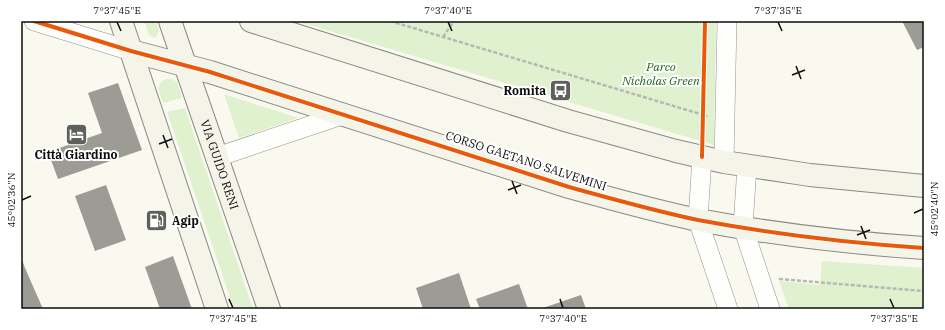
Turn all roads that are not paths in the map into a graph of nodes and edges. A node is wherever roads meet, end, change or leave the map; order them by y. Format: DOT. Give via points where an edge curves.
graph roads {
  1 [pos="34,21"];
  2 [pos="121,21"];
  3 [pos="170,21"];
  4 [pos="251,21"];
  5 [pos="727,21"];
  6 [pos="131,51"];
  7 [pos="185,65"];
  8 [pos="345,114"];
  9 [pos="217,157"];
  10 [pos="702,157"];
  11 [pos="724,162"];
  12 [pos="747,166"];
  13 [pos="924,186"];
  14 [pos="698,220"];
  15 [pos="743,227"];
  16 [pos="924,248"];
  17 [pos="217,309"];
  18 [pos="269,309"];
  19 [pos="728,309"];
  20 [pos="770,309"];
  1 -- 6 [label="street"];
  2 -- 6 [label="street"];
  3 -- 7 [label="street, VIA GUIDO RENI"];
  4 -- 10 [label="street" via="575,123"];
  5 -- 11 [label="street"];
  6 -- 7 [label="street, CORSO GAETANO SALVEMINI"];
  6 -- 17 [label="street"];
  7 -- 8 [label="street, CORSO GAETANO SALVEMINI"];
  7 -- 9 [label="street, VIA GUIDO RENI"];
  8 -- 9 [label="street"];
  8 -- 14 [label="street, CORSO GAETANO SALVEMINI" via="569,187"];
  9 -- 18 [label="street, VIA GUIDO RENI"];
  10 -- 11 [label="street"];
  10 -- 14 [label="street"];
  11 -- 12 [label="street"];
  12 -- 13 [label="street"];
  12 -- 15 [label="street"];
  14 -- 15 [label="street, CORSO GAETANO SALVEMINI"];
  14 -- 19 [label="street"];
  15 -- 16 [label="street, CORSO GAETANO SALVEMINI" via="849,243"];
  15 -- 20 [label="street"];
}
